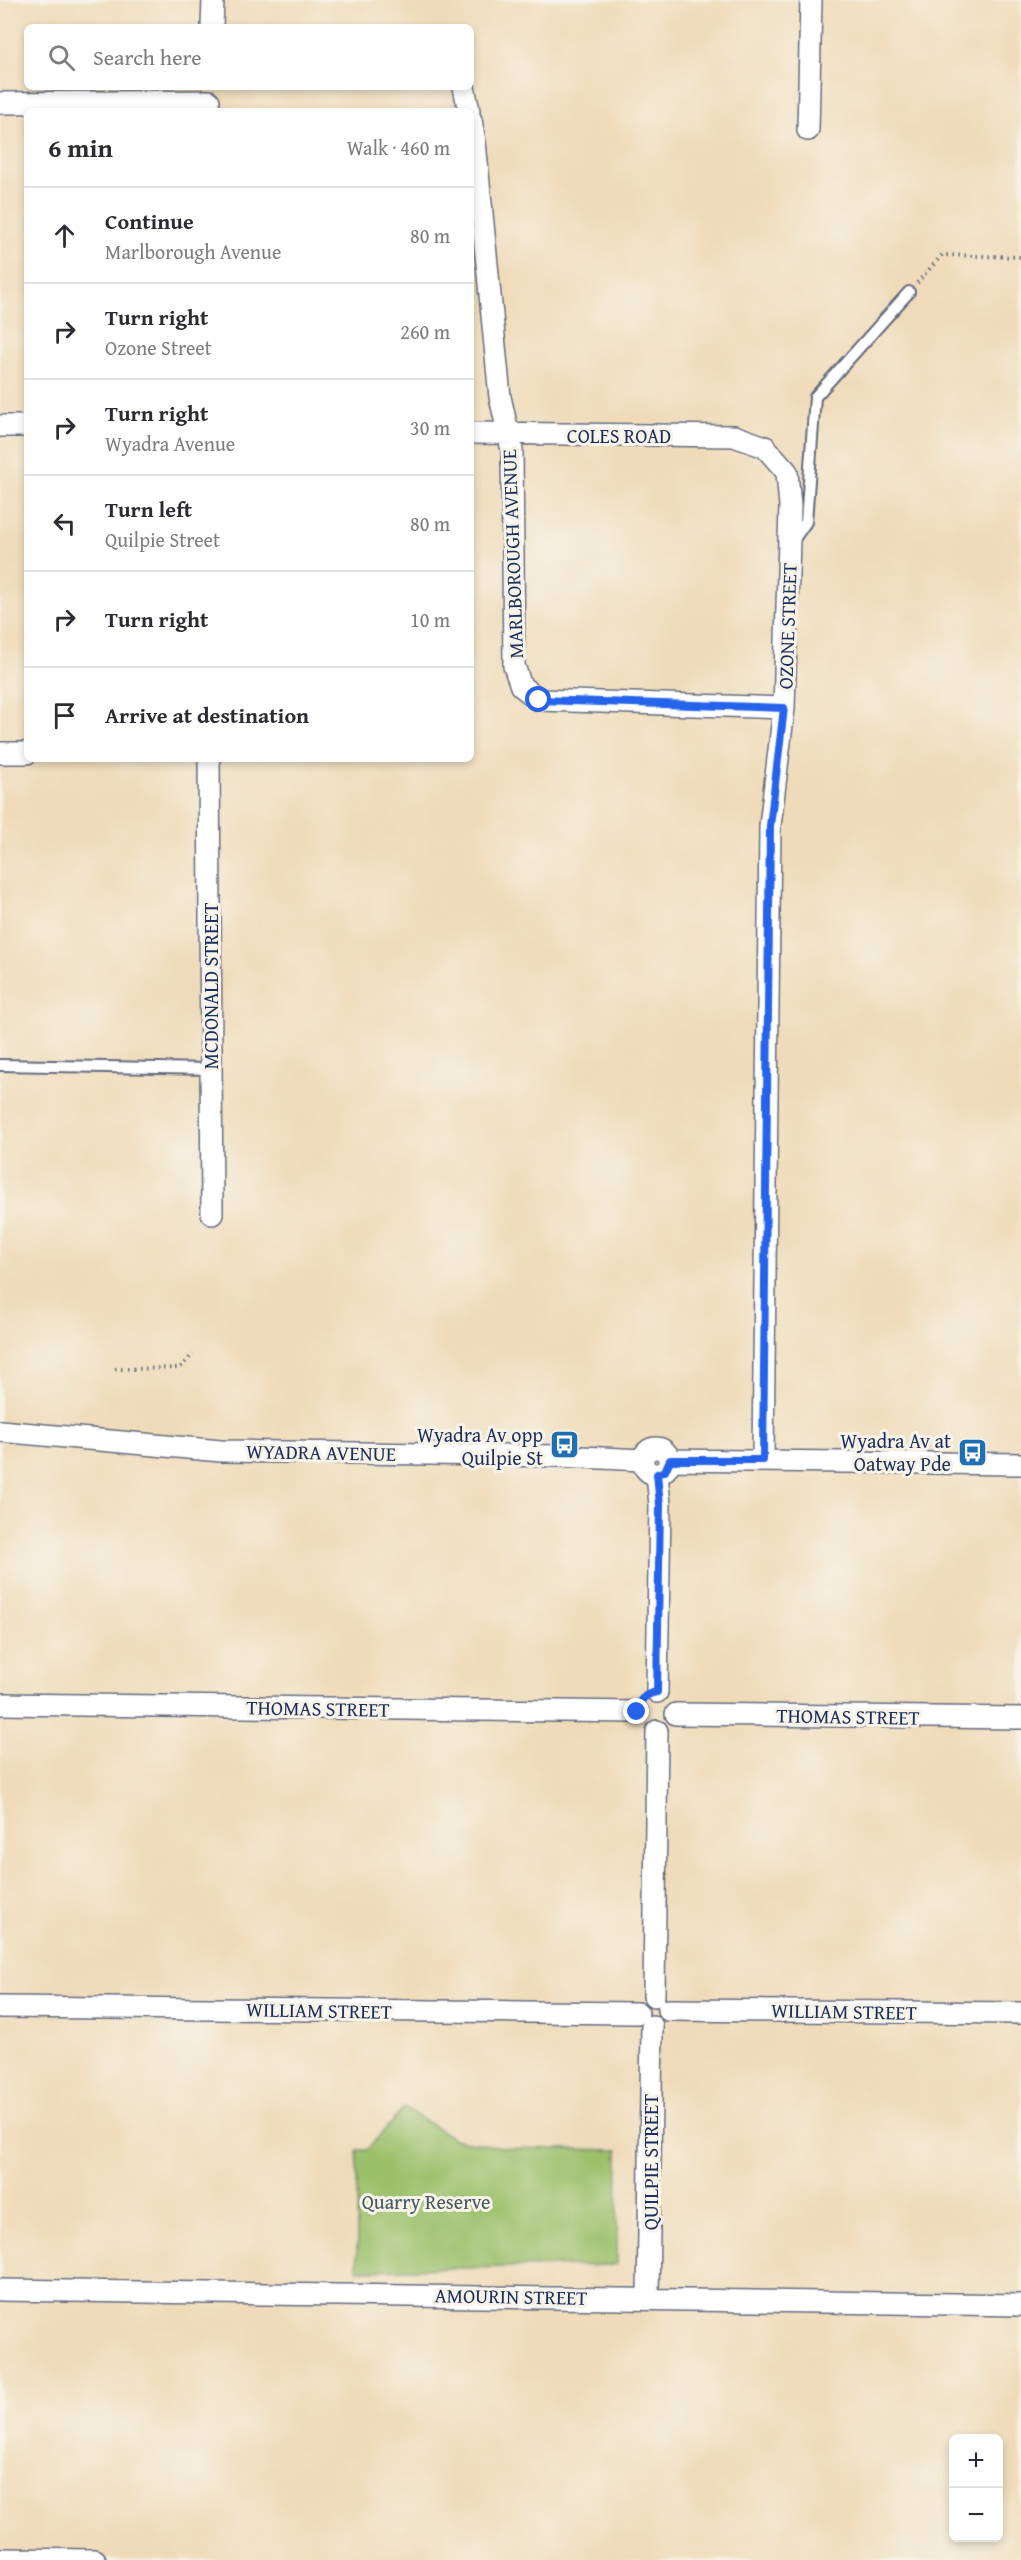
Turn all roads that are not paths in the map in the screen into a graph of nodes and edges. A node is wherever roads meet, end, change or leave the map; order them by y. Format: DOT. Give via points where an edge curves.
graph roads {
  1 [pos="213,0"];
  2 [pos="811,0"];
  3 [pos="212,24"];
  4 [pos="465,90"];
  5 [pos="209,100"];
  6 [pos="0,103"];
  7 [pos="468,108"];
  8 [pos="808,130"];
  9 [pos="474,133"];
  10 [pos="909,292"];
  11 [pos="0,426"];
  12 [pos="24,426"];
  13 [pos="474,433"];
  14 [pos="507,435"];
  15 [pos="765,447"];
  16 [pos="789,547"];
  17 [pos="784,708"];
  18 [pos="0,753"];
  19 [pos="24,753"];
  20 [pos="209,762"];
  21 [pos="0,1065"];
  22 [pos="210,1069"];
  23 [pos="212,1214"];
  24 [pos="0,1431"];
  25 [pos="763,1460"];
  26 [pos="1021,1464"];
  27 [pos="656,1465"];
  28 [pos="657,1692"];
  29 [pos="0,1704"];
  30 [pos="637,1712"];
  31 [pos="676,1714"];
  32 [pos="1021,1718"];
  33 [pos="657,1731"];
  34 [pos="661,2003"];
  35 [pos="0,2007"];
  36 [pos="1021,2013"];
  37 [pos="645,2020"];
  38 [pos="0,2290"];
  39 [pos="648,2298"];
  40 [pos="1021,2305"];
  41 [pos="0,2559"];
  42 [pos="95,2560"];
  1 -- 3 [label="street"];
  2 -- 8 [label="street"];
  4 -- 7 [label="street"];
  5 -- 6 [label="street"];
  9 -- 14 [label="street, MARLBOROUGH AVENUE"];
  10 -- 16 [label="lane" via="815,397 806,522"];
  11 -- 12 [label="street"];
  13 -- 14 [label="street, COLES ROAD"];
  14 -- 15 [label="street, COLES ROAD" via="734,436"];
  14 -- 17 [label="street, MARLBOROUGH AVENUE" via="512,450 514,666 521,686 539,700"];
  15 -- 16 [label="street, OZONE STREET" via="787,472"];
  16 -- 17 [label="street, OZONE STREET"];
  17 -- 25 [label="street, OZONE STREET" via="770,826"];
  18 -- 19 [label="street"];
  20 -- 22 [label="street, MCDONALD STREET"];
  21 -- 22 [label="lane"];
  22 -- 23 [label="street, MCDONALD STREET"];
  24 -- 27 [label="street, WYADRA AVENUE" via="221,1451 560,1456"];
  25 -- 26 [label="street, WYADRA AVENUE"];
  25 -- 27 [label="street, WYADRA AVENUE"];
  27 -- 28 [label="street" via="660,1505"];
  28 -- 30 [label="street" via="641,1701"];
  28 -- 31 [label="street" via="668,1697"];
  29 -- 30 [label="street, THOMAS STREET"];
  30 -- 33 [label="street" via="641,1723"];
  31 -- 32 [label="street, THOMAS STREET"];
  31 -- 33 [label="street" via="667,1728"];
  33 -- 34 [label="street"];
  34 -- 36 [label="street, WILLIAM STREET"];
  34 -- 37 [label="street" via="664,2021"];
  35 -- 37 [label="street, WILLIAM STREET"];
  37 -- 39 [label="street, QUILPIE STREET"];
  38 -- 39 [label="street, AMOURIN STREET"];
  39 -- 40 [label="street, AMOURIN STREET"];
  41 -- 42 [label="street"];
}
